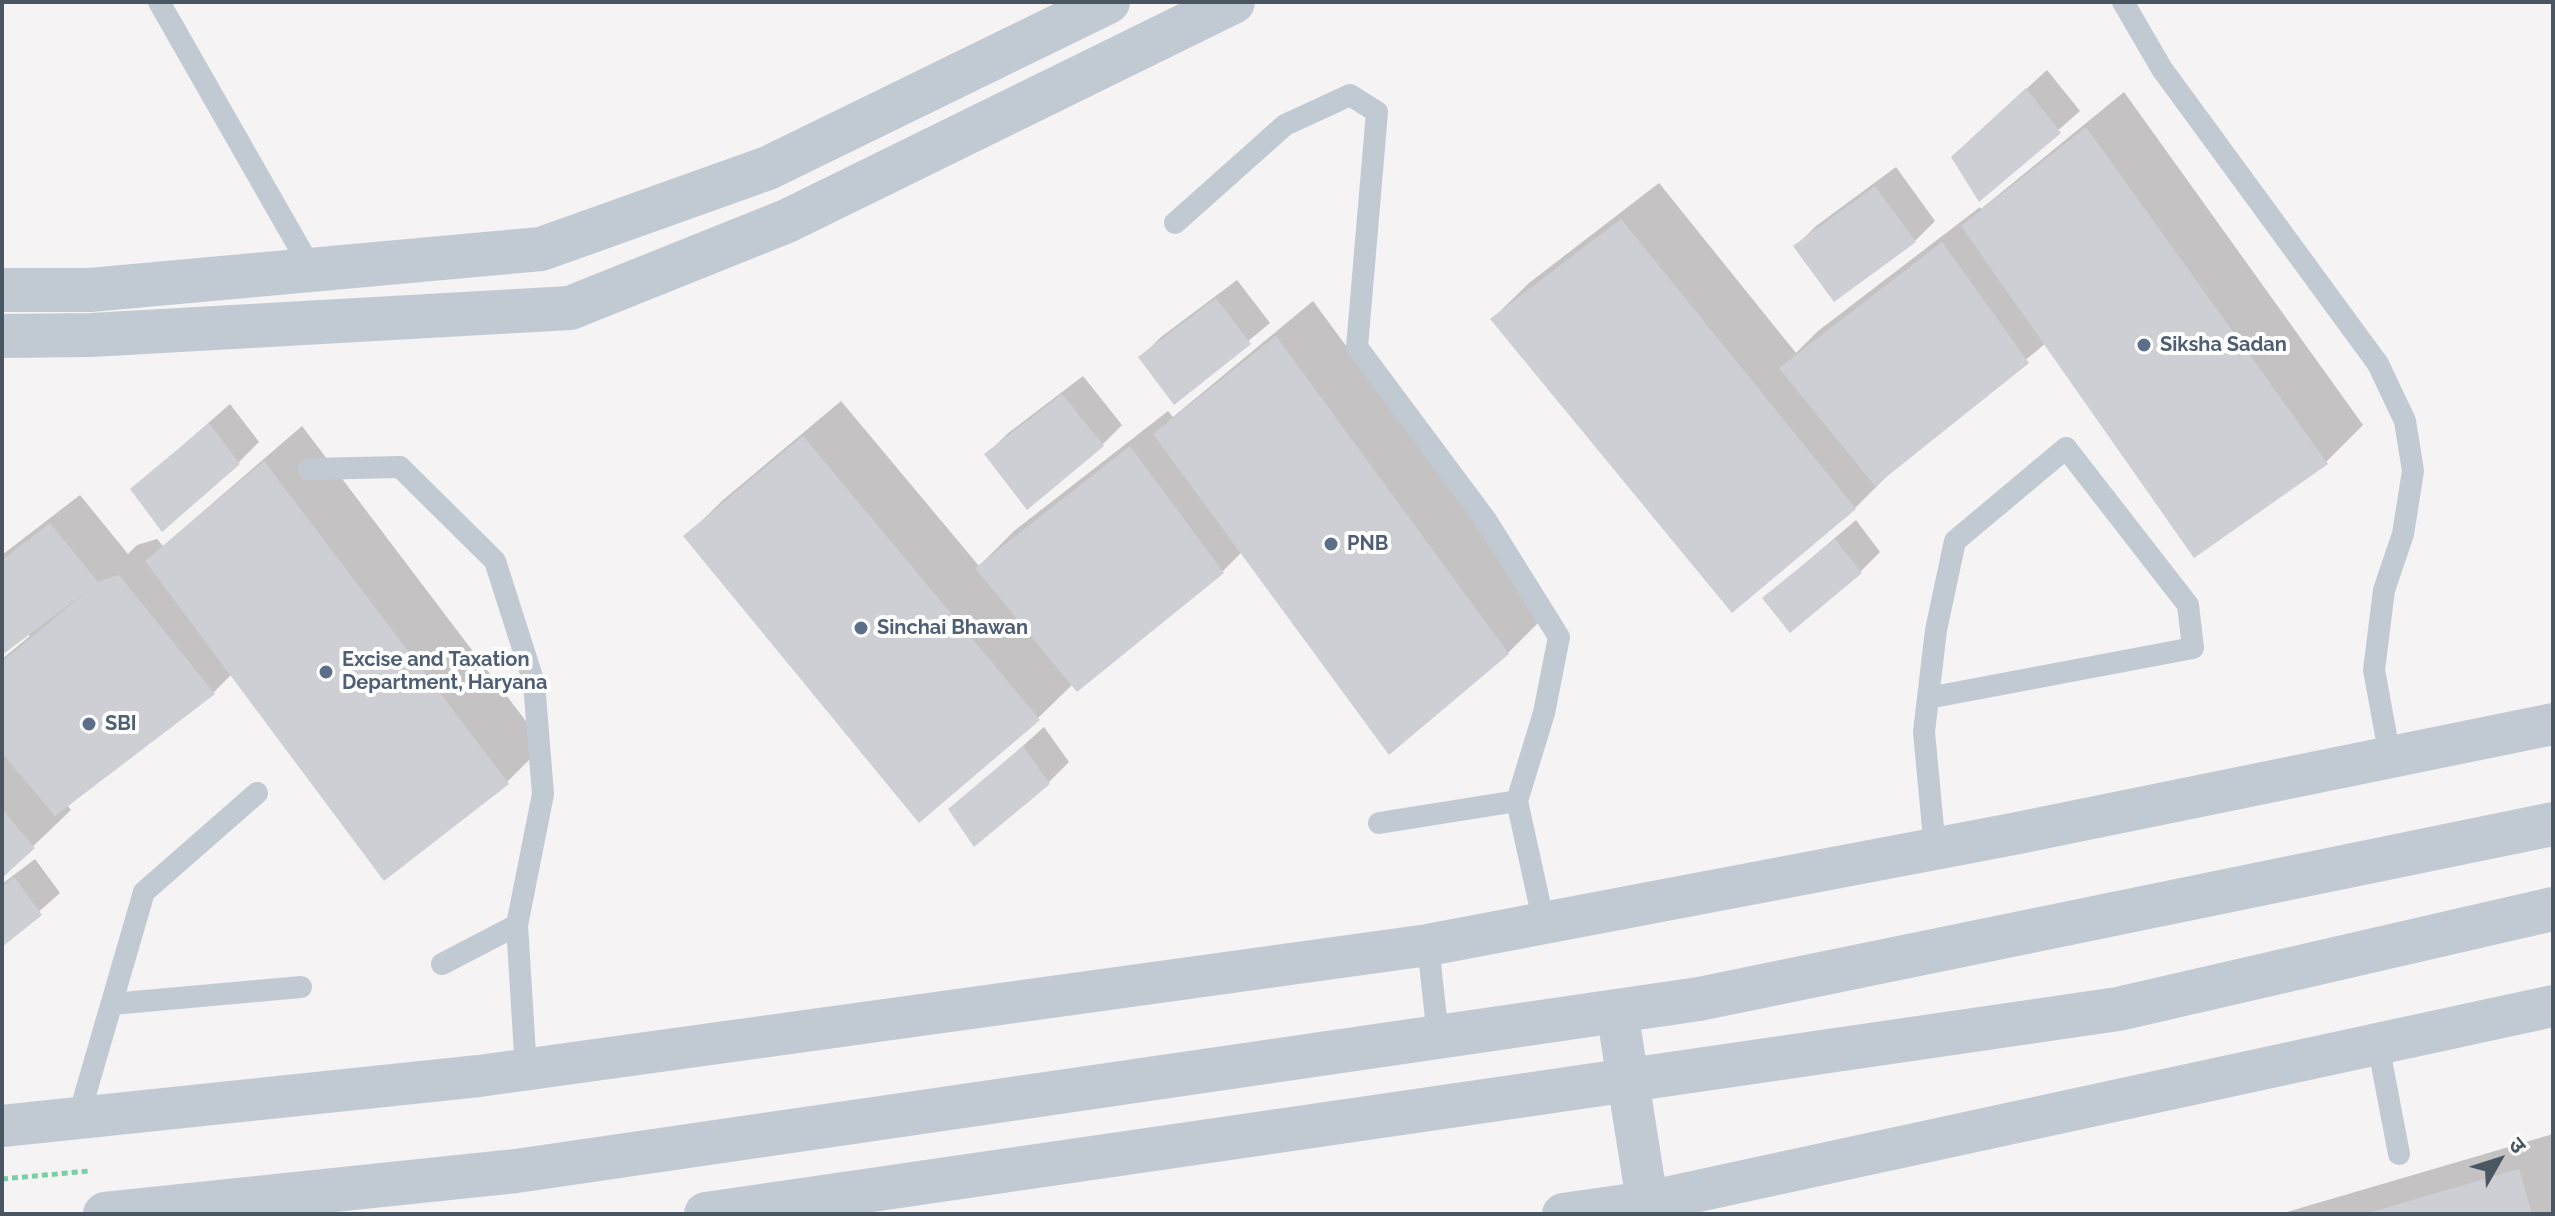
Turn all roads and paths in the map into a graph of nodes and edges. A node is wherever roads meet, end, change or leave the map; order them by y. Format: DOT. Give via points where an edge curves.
graph roads {
  1 [pos="159,2"];
  2 [pos="1108,2"];
  3 [pos="1233,2"];
  4 [pos="2123,2"];
  5 [pos="1175,223"];
  6 [pos="312,270"];
  7 [pos="2,290"];
  8 [pos="315,323"];
  9 [pos="2,336"];
  10 [pos="309,469"];
  11 [pos="1928,698"];
  12 [pos="2553,724"];
  13 [pos="2390,757"];
  14 [pos="257,793"];
  15 [pos="1517,801"];
  16 [pos="1379,823"];
  17 [pos="2553,824"];
  18 [pos="1935,849"];
  19 [pos="2553,909"];
  20 [pos="1544,924"];
  21 [pos="517,925"];
  22 [pos="1428,945"];
  23 [pos="442,964"];
  24 [pos="301,987"];
  25 [pos="112,1004"];
  26 [pos="2553,1006"];
  27 [pos="1617,1011"];
  28 [pos="1438,1037"];
  29 [pos="2378,1044"];
  30 [pos="526,1070"];
  31 [pos="1628,1082"];
  32 [pos="78,1119"];
  33 [pos="2,1126"];
  34 [pos="2399,1154"];
  35 [pos="1648,1208"];
  36 [pos="105,1214"];
  37 [pos="706,1214"];
  38 [pos="1563,1214"];
  1 -- 6 [label="lane"];
  2 -- 6 [label="street" via="768,168 541,249"];
  3 -- 8 [label="street" via="787,221 570,308"];
  4 -- 13 [label="lane" via="2162,69 2378,364 2405,421 2413,471 2403,534 2384,590 2374,670"];
  5 -- 15 [label="lane" via="1285,125 1350,95 1377,112 1357,347 1486,520 1559,637 1544,713"];
  6 -- 7 [label="street" via="90,290"];
  6 -- 8 [label="street"];
  8 -- 9 [label="street"];
  10 -- 21 [label="lane" via="400,467 495,561 534,683 543,794"];
  11 -- 11 [label="lane" via="1955,541 2066,448 2188,605 2193,648"];
  11 -- 18 [label="lane" via="1924,732"];
  12 -- 13 [label="street"];
  13 -- 18 [label="street"];
  14 -- 25 [label="lane" via="144,892"];
  15 -- 16 [label="lane"];
  15 -- 20 [label="lane"];
  17 -- 27 [label="street" via="1699,999"];
  18 -- 20 [label="street"];
  19 -- 31 [label="street" via="2118,1009"];
  20 -- 22 [label="street"];
  21 -- 23 [label="lane"];
  21 -- 30 [label="lane"];
  22 -- 28 [label="lane"];
  22 -- 30 [label="street"];
  24 -- 25 [label="lane"];
  25 -- 32 [label="lane"];
  26 -- 29 [label="street"];
  27 -- 28 [label="street"];
  27 -- 31 [label="street"];
  28 -- 36 [label="street" via="516,1171"];
  29 -- 34 [label="lane"];
  29 -- 35 [label="street"];
  30 -- 32 [label="street"];
  31 -- 35 [label="street"];
  31 -- 37 [label="street"];
  32 -- 33 [label="street"];
  35 -- 38 [label="street"];
}
